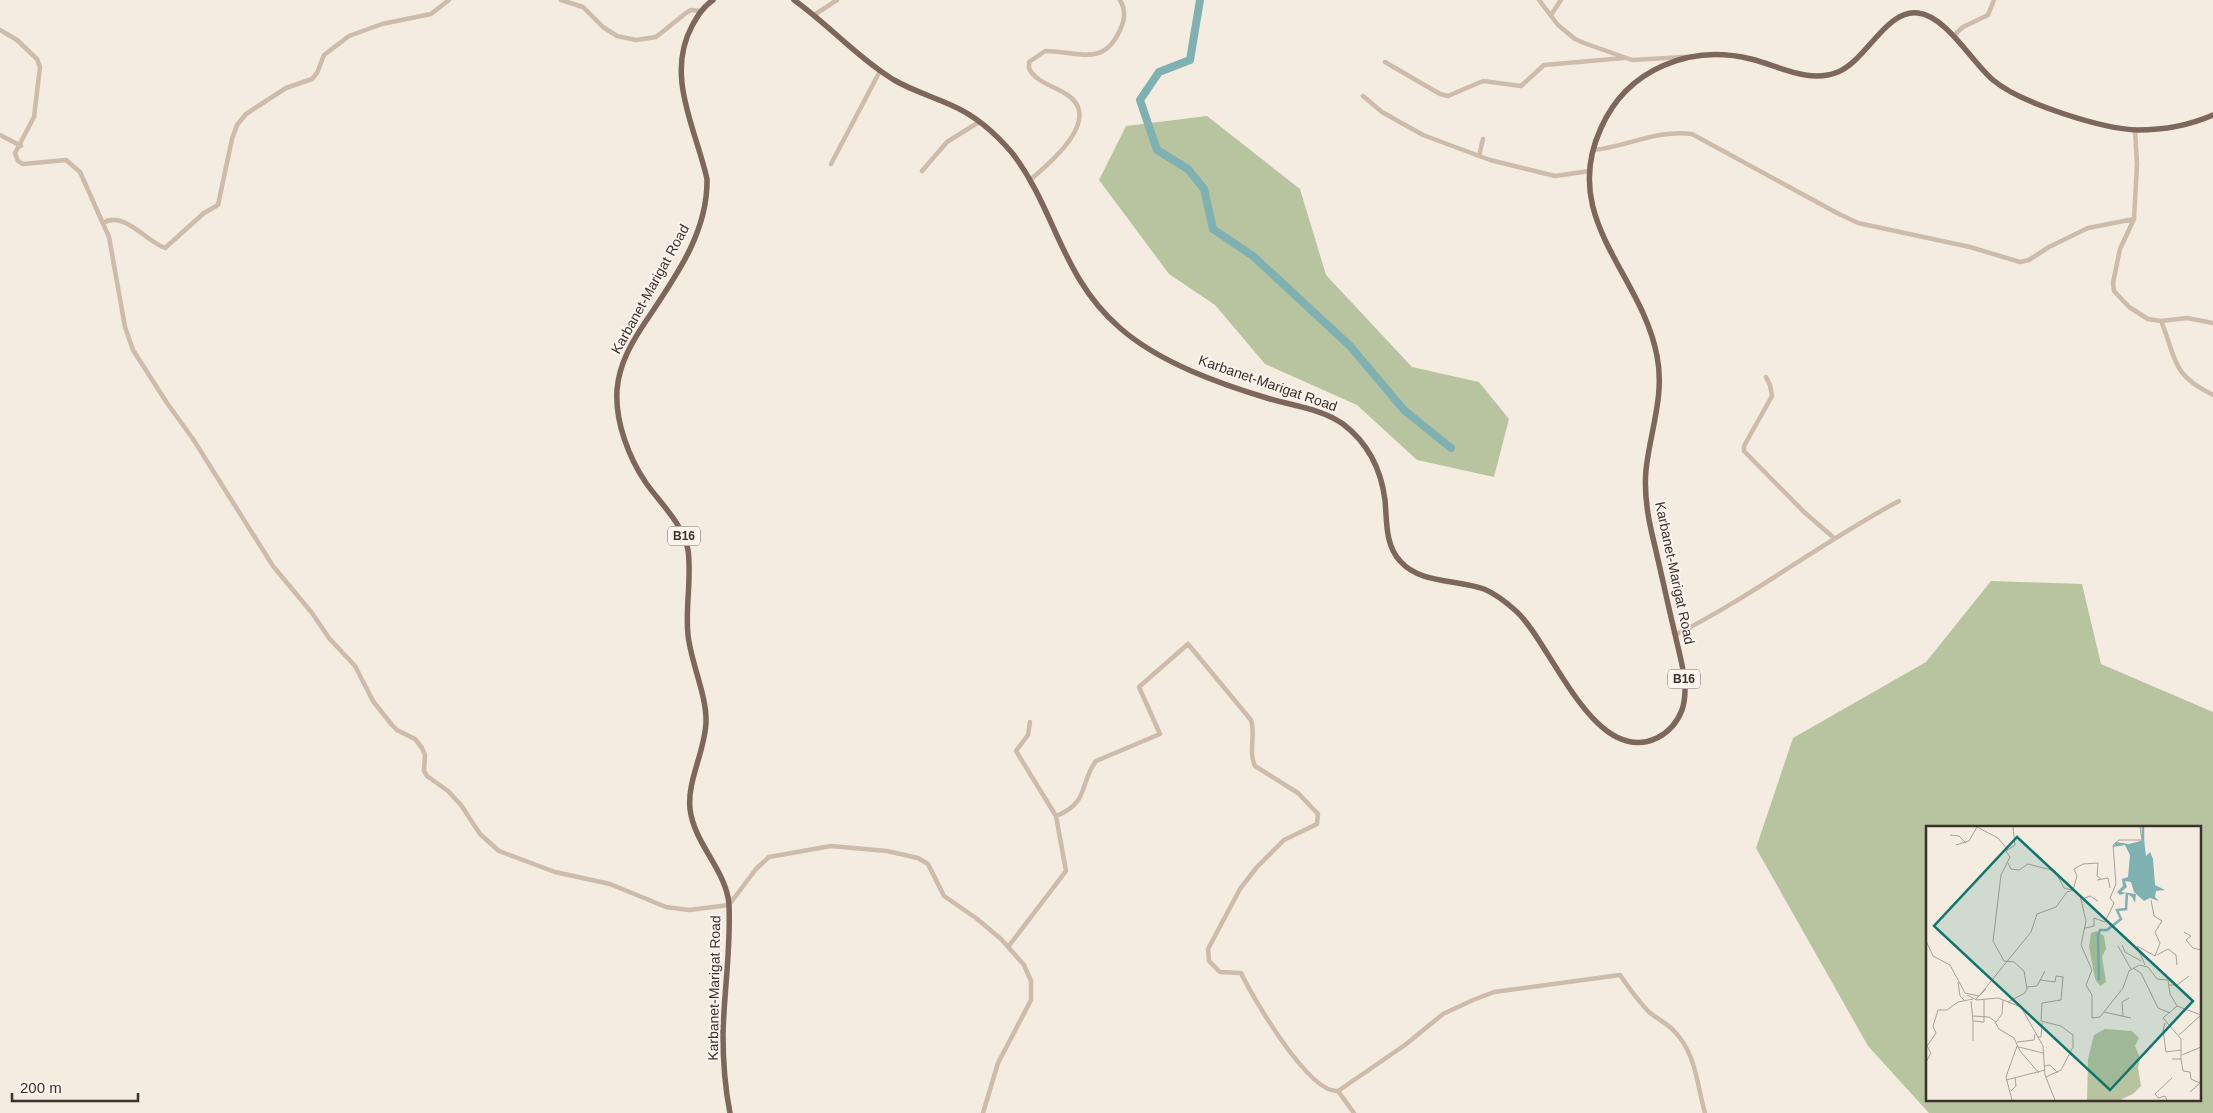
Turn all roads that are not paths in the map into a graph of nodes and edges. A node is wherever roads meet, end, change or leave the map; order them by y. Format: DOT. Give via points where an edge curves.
graph roads {
  1 [pos="449,0"];
  2 [pos="561,0"];
  3 [pos="794,0"];
  4 [pos="837,0"];
  5 [pos="1120,0"];
  6 [pos="1539,0"];
  7 [pos="1561,0"];
  8 [pos="1994,0"];
  9 [pos="709,1"];
  10 [pos="700,11"];
  11 [pos="814,15"];
  12 [pos="1550,15"];
  13 [pos="0,30"];
  14 [pos="1953,36"];
  15 [pos="1684,57"];
  16 [pos="1624,58"];
  17 [pos="1385,62"];
  18 [pos="880,71"];
  19 [pos="1363,96"];
  20 [pos="2213,116"];
  21 [pos="979,122"];
  22 [pos="2135,130"];
  23 [pos="0,135"];
  24 [pos="1483,139"];
  25 [pos="20,146"];
  26 [pos="1592,150"];
  27 [pos="1479,156"];
  28 [pos="830,164"];
  29 [pos="922,171"];
  30 [pos="1590,172"];
  31 [pos="1030,180"];
  32 [pos="2134,219"];
  33 [pos="103,223"];
  34 [pos="2161,320"];
  35 [pos="2213,323"];
  36 [pos="1766,377"];
  37 [pos="2213,395"];
  38 [pos="1899,501"];
  39 [pos="1834,538"];
  40 [pos="1675,635"];
  41 [pos="1030,722"];
  42 [pos="1056,816"];
  43 [pos="728,905"];
  44 [pos="1008,947"];
  45 [pos="1338,1091"];
  46 [pos="730,1113"];
  47 [pos="983,1113"];
  48 [pos="1354,1113"];
  49 [pos="1705,1113"];
  1 -- 33 [label="street" via="431,14 382,24 349,36 324,55 312,79 286,88 246,114 232,139 218,205 204,213 165,248 120,220 109,219"];
  2 -- 10 [label="street" via="583,7 617,36 636,40 656,37 691,10"];
  3 -- 11 [label="main road, Karbanet-Marigat Road / B16"];
  4 -- 11 [label="street"];
  5 -- 31 [label="street" via="1124,12 1123,25 1108,49 1092,55 1045,51 1029,62 1035,76 1074,100 1079,114 1076,129 1067,144"];
  6 -- 12 [label="street"];
  7 -- 12 [label="street"];
  8 -- 14 [label="street" via="1988,15 1963,27"];
  9 -- 10 [label="main road, Karbanet-Marigat Road / B16"];
  10 -- 43 [label="main road, Karbanet-Marigat Road / B16" via="686,37 681,82 707,179 705,208 680,268 628,349 617,391 623,434 632,458 683,535 688,551 688,635 706,719 704,742 690,795 690,810 700,841 728,894"];
  11 -- 18 [label="main road, Karbanet-Marigat Road / B16"];
  12 -- 16 [label="street" via="1575,39"];
  13 -- 25 [label="street" via="17,40 40,67 37,106"];
  14 -- 15 [label="main road, Karbanet-Marigat Road / B16" via="1925,14 1907,13 1891,22 1843,71 1819,77 1729,55"];
  14 -- 22 [label="main road, Karbanet-Marigat Road / B16" via="1988,75 2015,95 2090,121"];
  15 -- 16 [label="street"];
  15 -- 26 [label="main road, Karbanet-Marigat Road / B16" via="1656,69 1626,92 1605,118"];
  16 -- 17 [label="street" via="1544,66 1521,86 1483,81 1448,96"];
  18 -- 21 [label="main road, Karbanet-Marigat Road / B16" via="900,84 955,106"];
  18 -- 28 [label="street"];
  19 -- 27 [label="street" via="1375,108 1402,124"];
  20 -- 22 [label="main road, Karbanet-Marigat Road / B16" via="2189,123"];
  21 -- 29 [label="street" via="948,142"];
  21 -- 31 [label="main road, Karbanet-Marigat Road / B16" via="1002,142"];
  22 -- 32 [label="street"];
  23 -- 25 [label="street"];
  24 -- 27 [label="street"];
  25 -- 33 [label="street" via="15,153 23,164 55,159 66,160 75,166"];
  26 -- 30 [label="main road, Karbanet-Marigat Road / B16"];
  26 -- 32 [label="street" via="1665,134 1692,134 1858,223 1970,247 2020,262 2088,228"];
  27 -- 30 [label="street" via="1544,175"];
  30 -- 40 [label="main road, Karbanet-Marigat Road / B16" via="1592,208 1598,226 1614,262 1641,306 1657,351 1660,384 1647,462 1646,494"];
  31 -- 40 [label="main road, Karbanet-Marigat Road / B16" via="1074,273 1112,321 1143,346 1180,365 1254,394 1338,420 1373,456 1380,473 1391,548 1398,560 1422,576 1479,587 1512,607 1532,627 1573,693 1605,732 1615,738 1638,743 1660,737 1672,728 1680,716 1685,690"];
  32 -- 34 [label="street" via="2120,249 2113,287 2120,300 2136,313 2148,319"];
  33 -- 43 [label="street" via="133,350 273,566 355,666 373,701 397,730 415,739 422,748 426,776 461,805 480,834 499,851 555,872 610,884 666,907 689,910"];
  34 -- 35 [label="street" via="2188,318"];
  34 -- 37 [label="street" via="2175,364 2196,387"];
  36 -- 39 [label="street" via="1772,396 1744,451"];
  38 -- 39 [label="street"];
  39 -- 40 [label="street"];
  41 -- 42 [label="street" via="1028,735 1016,751"];
  42 -- 44 [label="street" via="1066,862 1065,875"];
  42 -- 45 [label="street" via="1071,809 1078,801 1096,760 1159,736 1160,729 1139,687 1188,644 1251,720 1255,766 1298,793 1319,819 1317,824 1284,840 1247,879 1211,944 1209,961 1220,972 1241,973 1278,1036 1301,1065 1323,1087"];
  43 -- 44 [label="street" via="756,869 770,857 831,846 888,851 918,858 928,864 944,896 982,921"];
  43 -- 46 [label="main road, Karbanet-Marigat Road / B16" via="730,948 723,1036"];
  44 -- 47 [label="street" via="1027,970 1033,992 998,1063"];
  45 -- 48 [label="street"];
  45 -- 49 [label="street" via="1392,1055 1444,1014 1473,1000 1494,992 1620,976 1649,1012 1683,1042 1695,1068"];
}
